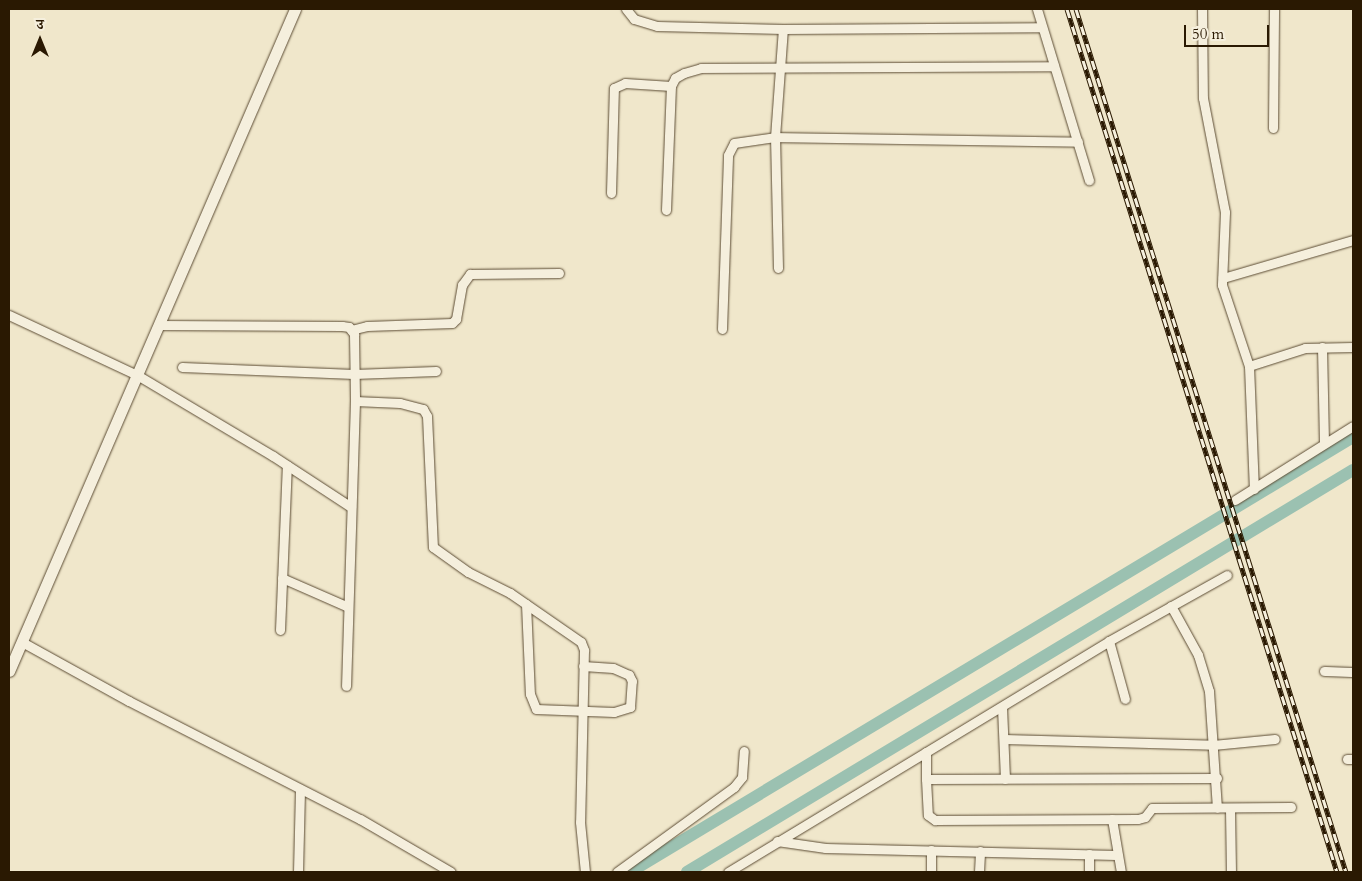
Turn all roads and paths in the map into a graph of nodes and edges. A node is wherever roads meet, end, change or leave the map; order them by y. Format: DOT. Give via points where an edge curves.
graph roads {
  1 [pos="295,9"];
  2 [pos="626,9"];
  3 [pos="1037,9"];
  4 [pos="1202,9"];
  5 [pos="1274,9"];
  6 [pos="1042,27"];
  7 [pos="783,29"];
  8 [pos="1054,66"];
  9 [pos="781,69"];
  10 [pos="671,86"];
  11 [pos="1273,128"];
  12 [pos="775,137"];
  13 [pos="1078,142"];
  14 [pos="1089,180"];
  15 [pos="611,193"];
  16 [pos="666,210"];
  17 [pos="1353,240"];
  18 [pos="778,268"];
  19 [pos="559,273"];
  20 [pos="1223,278"];
  21 [pos="9,315"];
  22 [pos="158,325"];
  23 [pos="722,329"];
  24 [pos="351,330"];
  25 [pos="1322,347"];
  26 [pos="1353,347"];
  27 [pos="1249,366"];
  28 [pos="182,367"];
  29 [pos="436,371"];
  30 [pos="354,374"];
  31 [pos="137,375"];
  32 [pos="355,401"];
  33 [pos="1353,426"];
  34 [pos="1324,442"];
  35 [pos="287,465"];
  36 [pos="1254,489"];
  37 [pos="1235,500"];
  38 [pos="351,507"];
  39 [pos="1227,576"];
  40 [pos="282,578"];
  41 [pos="526,604"];
  42 [pos="1171,606"];
  43 [pos="348,607"];
  44 [pos="280,630"];
  45 [pos="1109,641"];
  46 [pos="22,642"];
  47 [pos="583,666"];
  48 [pos="9,671"];
  49 [pos="1324,671"];
  50 [pos="1353,672"];
  51 [pos="346,686"];
  52 [pos="1125,699"];
  53 [pos="1002,707"];
  54 [pos="580,712"];
  55 [pos="1004,739"];
  56 [pos="1275,739"];
  57 [pos="1213,745"];
  58 [pos="744,751"];
  59 [pos="926,752"];
  60 [pos="1217,778"];
  61 [pos="926,779"];
  62 [pos="1005,779"];
  63 [pos="300,789"];
  64 [pos="1291,807"];
  65 [pos="1217,808"];
  66 [pos="1230,809"];
  67 [pos="1112,819"];
  68 [pos="777,841"];
  69 [pos="931,850"];
  70 [pos="980,851"];
  71 [pos="1089,854"];
  72 [pos="1116,855"];
  73 [pos="298,872"];
  74 [pos="451,872"];
  75 [pos="585,872"];
  76 [pos="617,872"];
  77 [pos="728,872"];
  78 [pos="931,872"];
  79 [pos="980,872"];
  80 [pos="1089,872"];
  81 [pos="1121,872"];
  82 [pos="1231,872"];
  1 -- 22 [label="street"];
  2 -- 7 [label="street" via="634,20 657,26"];
  3 -- 6 [label="street"];
  4 -- 20 [label="street" via="1203,98 1225,212"];
  5 -- 11 [label="street"];
  6 -- 7 [label="street"];
  6 -- 8 [label="street"];
  7 -- 9 [label="street"];
  8 -- 9 [label="street"];
  8 -- 13 [label="street"];
  9 -- 10 [label="street" via="701,68 675,78"];
  9 -- 12 [label="street"];
  10 -- 15 [label="street" via="625,83 614,88"];
  10 -- 16 [label="street"];
  12 -- 13 [label="street"];
  12 -- 18 [label="street"];
  12 -- 23 [label="street" via="741,140 734,143 728,155"];
  13 -- 14 [label="street"];
  17 -- 20 [label="street"];
  19 -- 24 [label="street" via="470,274 462,286 456,320 452,323 367,326"];
  20 -- 27 [label="street"];
  21 -- 31 [label="street"];
  22 -- 24 [label="street" via="342,326"];
  22 -- 31 [label="street"];
  24 -- 30 [label="street"];
  25 -- 26 [label="street"];
  25 -- 27 [label="street" via="1305,348"];
  25 -- 34 [label="street"];
  27 -- 36 [label="street"];
  28 -- 30 [label="street"];
  29 -- 30 [label="street"];
  30 -- 32 [label="street"];
  31 -- 35 [label="street"];
  31 -- 46 [label="street"];
  32 -- 38 [label="street"];
  32 -- 41 [label="street" via="400,403 423,409 427,416 433,547"];
  33 -- 34 [label="street"];
  34 -- 36 [label="street"];
  35 -- 38 [label="street"];
  35 -- 40 [label="street"];
  36 -- 37 [label="street"];
  38 -- 43 [label="street"];
  39 -- 42 [label="street"];
  40 -- 43 [label="street"];
  40 -- 44 [label="street"];
  41 -- 47 [label="street" via="581,642"];
  41 -- 54 [label="street" via="532,705 544,711"];
  42 -- 45 [label="street"];
  42 -- 57 [label="street" via="1201,664 1209,691"];
  43 -- 51 [label="street"];
  45 -- 52 [label="street"];
  45 -- 53 [label="street"];
  46 -- 48 [label="street"];
  46 -- 63 [label="street"];
  47 -- 54 [label="street"];
  47 -- 54 [label="street" via="613,668 629,675 632,704 614,712"];
  49 -- 50 [label="street"];
  53 -- 55 [label="street"];
  53 -- 59 [label="street"];
  54 -- 75 [label="street" via="580,822"];
  55 -- 57 [label="street"];
  55 -- 62 [label="street"];
  56 -- 57 [label="street"];
  57 -- 60 [label="street"];
  58 -- 76 [label="street" via="742,777 734,787"];
  59 -- 61 [label="street"];
  59 -- 68 [label="street"];
  60 -- 62 [label="street"];
  60 -- 65 [label="street"];
  61 -- 62 [label="street"];
  61 -- 67 [label="street" via="928,816 932,820"];
  63 -- 73 [label="street"];
  63 -- 74 [label="street"];
  64 -- 66 [label="street"];
  65 -- 66 [label="street"];
  65 -- 67 [label="street" via="1152,808 1143,818"];
  66 -- 82 [label="street"];
  67 -- 72 [label="street"];
  68 -- 69 [label="street" via="825,848"];
  68 -- 77 [label="street"];
  69 -- 70 [label="street"];
  69 -- 78 [label="street"];
  70 -- 71 [label="street"];
  70 -- 79 [label="street"];
  71 -- 72 [label="street"];
  71 -- 80 [label="street"];
  72 -- 81 [label="street"];
}
